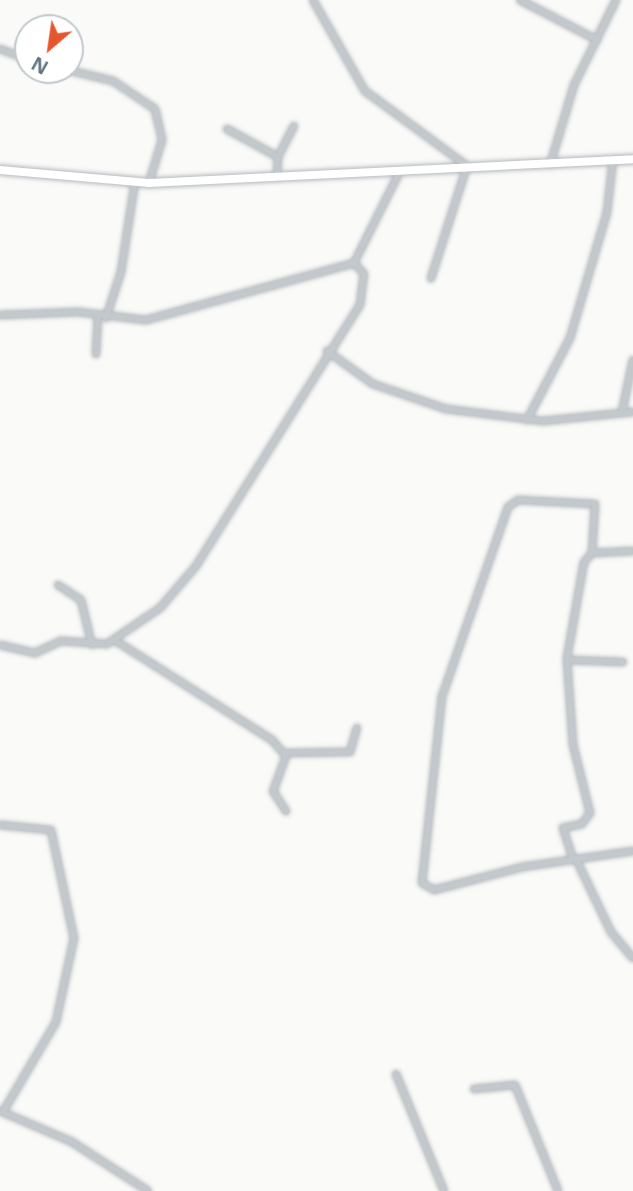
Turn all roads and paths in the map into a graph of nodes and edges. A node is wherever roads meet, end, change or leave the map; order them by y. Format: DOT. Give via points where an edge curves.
graph roads {
  1 [pos="313,0"];
  2 [pos="520,0"];
  3 [pos="616,0"];
  4 [pos="597,40"];
  5 [pos="84,74"];
  6 [pos="294,126"];
  7 [pos="227,129"];
  8 [pos="278,157"];
  9 [pos="613,159"];
  10 [pos="633,159"];
  11 [pos="551,165"];
  12 [pos="467,166"];
  13 [pos="0,170"];
  14 [pos="398,175"];
  15 [pos="277,177"];
  16 [pos="135,182"];
  17 [pos="149,183"];
  18 [pos="354,263"];
  19 [pos="431,278"];
  20 [pos="0,315"];
  21 [pos="102,317"];
  22 [pos="327,351"];
  23 [pos="96,354"];
  24 [pos="633,360"];
  25 [pos="622,412"];
  26 [pos="633,412"];
  27 [pos="527,420"];
  28 [pos="633,551"];
  29 [pos="592,553"];
  30 [pos="58,584"];
  31 [pos="116,641"];
  32 [pos="0,645"];
  33 [pos="92,645"];
  34 [pos="567,660"];
  35 [pos="623,662"];
  36 [pos="357,728"];
  37 [pos="284,753"];
  38 [pos="286,811"];
  39 [pos="0,825"];
  40 [pos="633,851"];
  41 [pos="575,859"];
  42 [pos="633,958"];
  43 [pos="396,1074"];
  44 [pos="474,1089"];
  45 [pos="1,1112"];
  46 [pos="148,1191"];
  47 [pos="444,1191"];
  48 [pos="558,1191"];
  1 -- 12 [label="street" via="365,91"];
  2 -- 4 [label="street"];
  3 -- 4 [label="street"];
  4 -- 11 [label="street" via="574,85"];
  5 -- 17 [label="street" via="113,81 155,108 162,140"];
  6 -- 8 [label="street"];
  7 -- 8 [label="street"];
  8 -- 15 [label="street"];
  9 -- 10 [label="main road"];
  9 -- 11 [label="main road"];
  9 -- 27 [label="street" via="607,212 570,338"];
  11 -- 12 [label="main road"];
  12 -- 14 [label="main road"];
  12 -- 19 [label="street"];
  13 -- 16 [label="main road"];
  14 -- 15 [label="main road"];
  14 -- 18 [label="street"];
  15 -- 17 [label="main road"];
  16 -- 17 [label="main road"];
  16 -- 21 [label="street" via="121,272"];
  18 -- 21 [label="street" via="146,320"];
  18 -- 22 [label="street" via="364,274 363,297"];
  20 -- 21 [label="street"];
  21 -- 23 [label="street"];
  22 -- 27 [label="street" via="401,396"];
  22 -- 31 [label="street" via="196,566 160,608"];
  24 -- 25 [label="street"];
  25 -- 26 [label="street"];
  25 -- 27 [label="street"];
  28 -- 29 [label="street"];
  29 -- 34 [label="street" via="584,562"];
  29 -- 41 [label="street" via="595,504 518,500 508,507 442,696 422,883 434,890"];
  30 -- 33 [label="street" via="82,600"];
  31 -- 33 [label="street"];
  31 -- 37 [label="street" via="184,679"];
  32 -- 33 [label="street" via="35,653 56,642"];
  34 -- 35 [label="street"];
  34 -- 41 [label="street" via="573,745 590,813 583,824 564,828"];
  36 -- 37 [label="street" via="350,752"];
  37 -- 38 [label="street" via="273,791"];
  39 -- 45 [label="street" via="51,830 74,939 57,1022"];
  40 -- 41 [label="street"];
  41 -- 42 [label="street" via="611,932"];
  43 -- 47 [label="street"];
  44 -- 48 [label="street" via="515,1085"];
  45 -- 46 [label="street" via="72,1142"];
}
